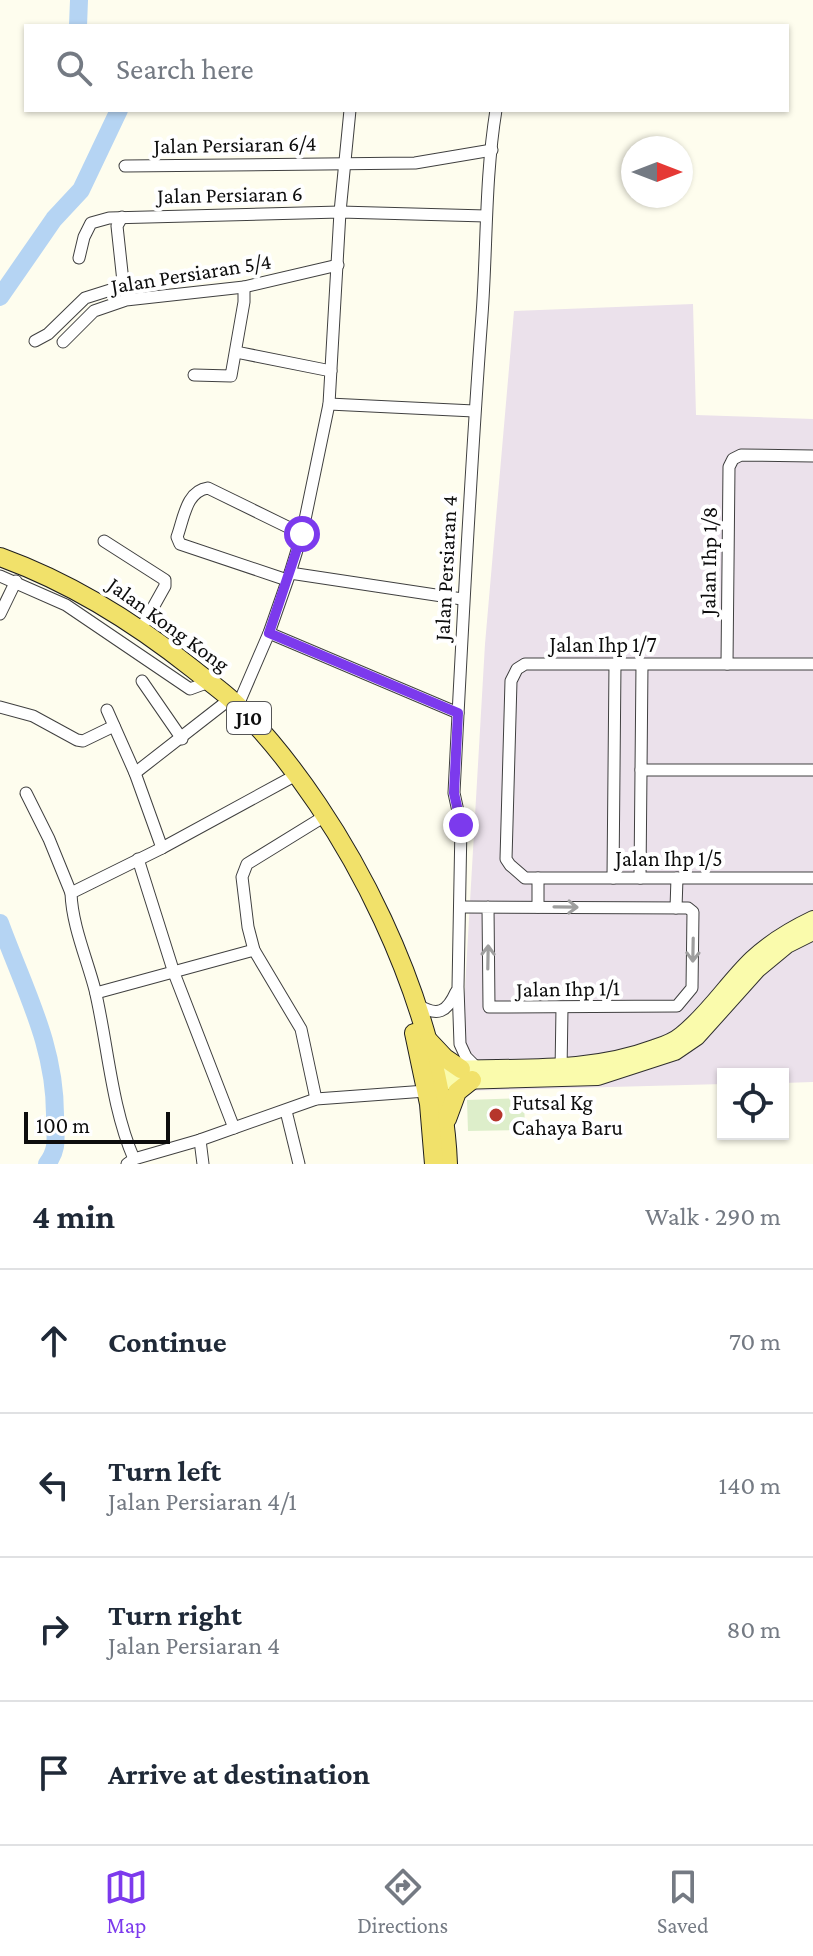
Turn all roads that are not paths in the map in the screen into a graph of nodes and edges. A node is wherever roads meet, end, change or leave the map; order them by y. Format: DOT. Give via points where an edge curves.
graph roads {
  1 [pos="350,112"];
  2 [pos="496,112"];
  3 [pos="492,150"];
  4 [pos="345,162"];
  5 [pos="125,166"];
  6 [pos="340,212"];
  7 [pos="486,216"];
  8 [pos="122,217"];
  9 [pos="79,258"];
  10 [pos="338,265"];
  11 [pos="123,286"];
  12 [pos="244,287"];
  13 [pos="126,300"];
  14 [pos="35,341"];
  15 [pos="63,342"];
  16 [pos="236,352"];
  17 [pos="331,371"];
  18 [pos="194,375"];
  19 [pos="329,404"];
  20 [pos="474,411"];
  21 [pos="813,456"];
  22 [pos="302,534"];
  23 [pos="104,541"];
  24 [pos="0,557"];
  25 [pos="0,576"];
  26 [pos="288,576"];
  27 [pos="16,581"];
  28 [pos="462,599"];
  29 [pos="0,614"];
  30 [pos="141,629"];
  31 [pos="269,633"];
  32 [pos="615,664"];
  33 [pos="642,664"];
  34 [pos="727,664"];
  35 [pos="813,664"];
  36 [pos="142,681"];
  37 [pos="209,682"];
  38 [pos="234,702"];
  39 [pos="0,707"];
  40 [pos="107,710"];
  41 [pos="458,713"];
  42 [pos="114,726"];
  43 [pos="182,739"];
  44 [pos="641,770"];
  45 [pos="813,770"];
  46 [pos="135,773"];
  47 [pos="296,775"];
  48 [pos="26,793"];
  49 [pos="325,816"];
  50 [pos="162,848"];
  51 [pos="138,859"];
  52 [pos="525,878"];
  53 [pos="538,878"];
  54 [pos="613,878"];
  55 [pos="640,878"];
  56 [pos="677,878"];
  57 [pos="813,878"];
  58 [pos="71,893"];
  59 [pos="460,907"];
  60 [pos="488,907"];
  61 [pos="538,907"];
  62 [pos="676,908"];
  63 [pos="813,919"];
  64 [pos="813,932"];
  65 [pos="254,950"];
  66 [pos="404,972"];
  67 [pos="174,973"];
  68 [pos="458,987"];
  69 [pos="96,993"];
  70 [pos="418,1005"];
  71 [pos="562,1008"];
  72 [pos="427,1039"];
  73 [pos="470,1072"];
  74 [pos="561,1073"];
  75 [pos="430,1079"];
  76 [pos="316,1099"];
  77 [pos="286,1111"];
  78 [pos="446,1123"];
  79 [pos="234,1128"];
  80 [pos="200,1140"];
  81 [pos="131,1161"];
  82 [pos="203,1164"];
  83 [pos="299,1164"];
  84 [pos="434,1164"];
  85 [pos="448,1164"];
  1 -- 4 [label="street"];
  2 -- 3 [label="street, Jalan Persiaran 4"];
  3 -- 4 [label="street, Jalan Persiaran 6/4" via="415,163"];
  3 -- 7 [label="street, Jalan Persiaran 4"];
  4 -- 5 [label="street, Jalan Persiaran 6/4"];
  4 -- 6 [label="street"];
  6 -- 7 [label="street, Jalan Persiaran 6"];
  6 -- 8 [label="street, Jalan Persiaran 6"];
  6 -- 10 [label="street"];
  7 -- 20 [label="street, Jalan Persiaran 4"];
  8 -- 9 [label="street, Jalan Persiaran 6" via="91,223"];
  8 -- 11 [label="street" via="117,226"];
  10 -- 12 [label="street, Jalan Persiaran 5/4"];
  10 -- 17 [label="street"];
  11 -- 13 [label="street"];
  11 -- 14 [label="street" via="85,298"];
  12 -- 13 [label="street, Jalan Persiaran 5/4"];
  12 -- 16 [label="street"];
  13 -- 15 [label="street, Jalan Persiaran 5/4" via="94,311"];
  16 -- 17 [label="street"];
  16 -- 18 [label="street" via="231,376"];
  17 -- 19 [label="street"];
  19 -- 20 [label="street"];
  19 -- 22 [label="street"];
  20 -- 28 [label="street, Jalan Persiaran 4"];
  21 -- 34 [label="street, Jalan Ihp 1/8" via="741,455 729,467"];
  22 -- 26 [label="street"];
  22 -- 26 [label="street" via="208,488 192,494 177,537 180,544"];
  23 -- 30 [label="street" via="165,580"];
  24 -- 30 [label="main road, Jalan Kong Kong / J10" via="88,595"];
  25 -- 27 [label="street"];
  26 -- 28 [label="street"];
  26 -- 31 [label="street"];
  27 -- 29 [label="street"];
  27 -- 37 [label="street" via="90,619 190,689"];
  28 -- 41 [label="street, Jalan Persiaran 4"];
  30 -- 37 [label="main road, Jalan Kong Kong / J10"];
  31 -- 38 [label="street"];
  31 -- 41 [label="street"];
  32 -- 33 [label="street, Jalan Ihp 1/7"];
  32 -- 52 [label="street, Jalan Ihp 1/7" via="525,664 511,681 506,859"];
  32 -- 54 [label="street"];
  33 -- 34 [label="street, Jalan Ihp 1/7"];
  33 -- 44 [label="street"];
  34 -- 35 [label="street, Jalan Ihp 1/7"];
  36 -- 43 [label="street"];
  37 -- 38 [label="main road, Jalan Kong Kong / J10"];
  38 -- 43 [label="street"];
  38 -- 47 [label="main road, Jalan Kong Kong / J10"];
  39 -- 42 [label="street" via="33,716 83,741"];
  40 -- 42 [label="street"];
  41 -- 59 [label="street, Jalan Persiaran 4" via="454,793 461,825"];
  42 -- 46 [label="street"];
  43 -- 46 [label="street"];
  44 -- 45 [label="street"];
  44 -- 55 [label="street"];
  46 -- 50 [label="street"];
  47 -- 49 [label="main road, Jalan Kong Kong / J10"];
  47 -- 50 [label="street"];
  48 -- 58 [label="street"];
  49 -- 65 [label="street" via="244,868"];
  49 -- 66 [label="main road, Jalan Kong Kong / J10" via="357,869"];
  50 -- 51 [label="street"];
  51 -- 58 [label="street"];
  51 -- 67 [label="street"];
  52 -- 53 [label="street, Jalan Ihp 1/5"];
  53 -- 54 [label="street, Jalan Ihp 1/5"];
  53 -- 61 [label="street"];
  54 -- 55 [label="street, Jalan Ihp 1/5"];
  55 -- 56 [label="street, Jalan Ihp 1/5"];
  56 -- 57 [label="street, Jalan Ihp 1/5"];
  56 -- 62 [label="street"];
  58 -- 69 [label="street"];
  59 -- 60 [label="street"];
  59 -- 68 [label="street, Jalan Persiaran 4"];
  60 -- 61 [label="street"];
  71 -- 60 [label="street, Jalan Ihp 1/1, one-way" via="489,1007"];
  61 -- 62 [label="street, one-way"];
  62 -- 71 [label="street, Jalan Ihp 1/1, one-way" via="693,912 692,988 677,1006"];
  63 -- 74 [label="street" via="781,935 752,959 681,1036 620,1060"];
  64 -- 74 [label="street" via="758,969 690,1044 609,1075"];
  65 -- 67 [label="street"];
  65 -- 76 [label="street" via="301,1029"];
  66 -- 70 [label="main road, Jalan Kong Kong / J10"];
  66 -- 75 [label="main road, Jalan Kong Kong / J10" via="408,1008"];
  67 -- 69 [label="street"];
  67 -- 79 [label="street"];
  68 -- 70 [label="street" via="441,1013"];
  68 -- 73 [label="street, Jalan Persiaran 4" via="460,1044"];
  69 -- 81 [label="street"];
  70 -- 72 [label="main road, Jalan Kong Kong / J10"];
  71 -- 74 [label="street"];
  72 -- 73 [label="main road" via="445,1058"];
  72 -- 75 [label="main road, Jalan Kong Kong / J10"];
  73 -- 74 [label="street"];
  73 -- 75 [label="street"];
  73 -- 78 [label="main road"];
  75 -- 76 [label="street"];
  75 -- 78 [label="main road, Jalan Kong Kong / J10"];
  75 -- 84 [label="main road, Jalan Kong Kong / J10"];
  76 -- 77 [label="street"];
  77 -- 79 [label="street"];
  77 -- 83 [label="street"];
  78 -- 85 [label="main road, Jalan Kong Kong / J10"];
  79 -- 80 [label="street"];
  80 -- 81 [label="street"];
  80 -- 82 [label="street"];
}
